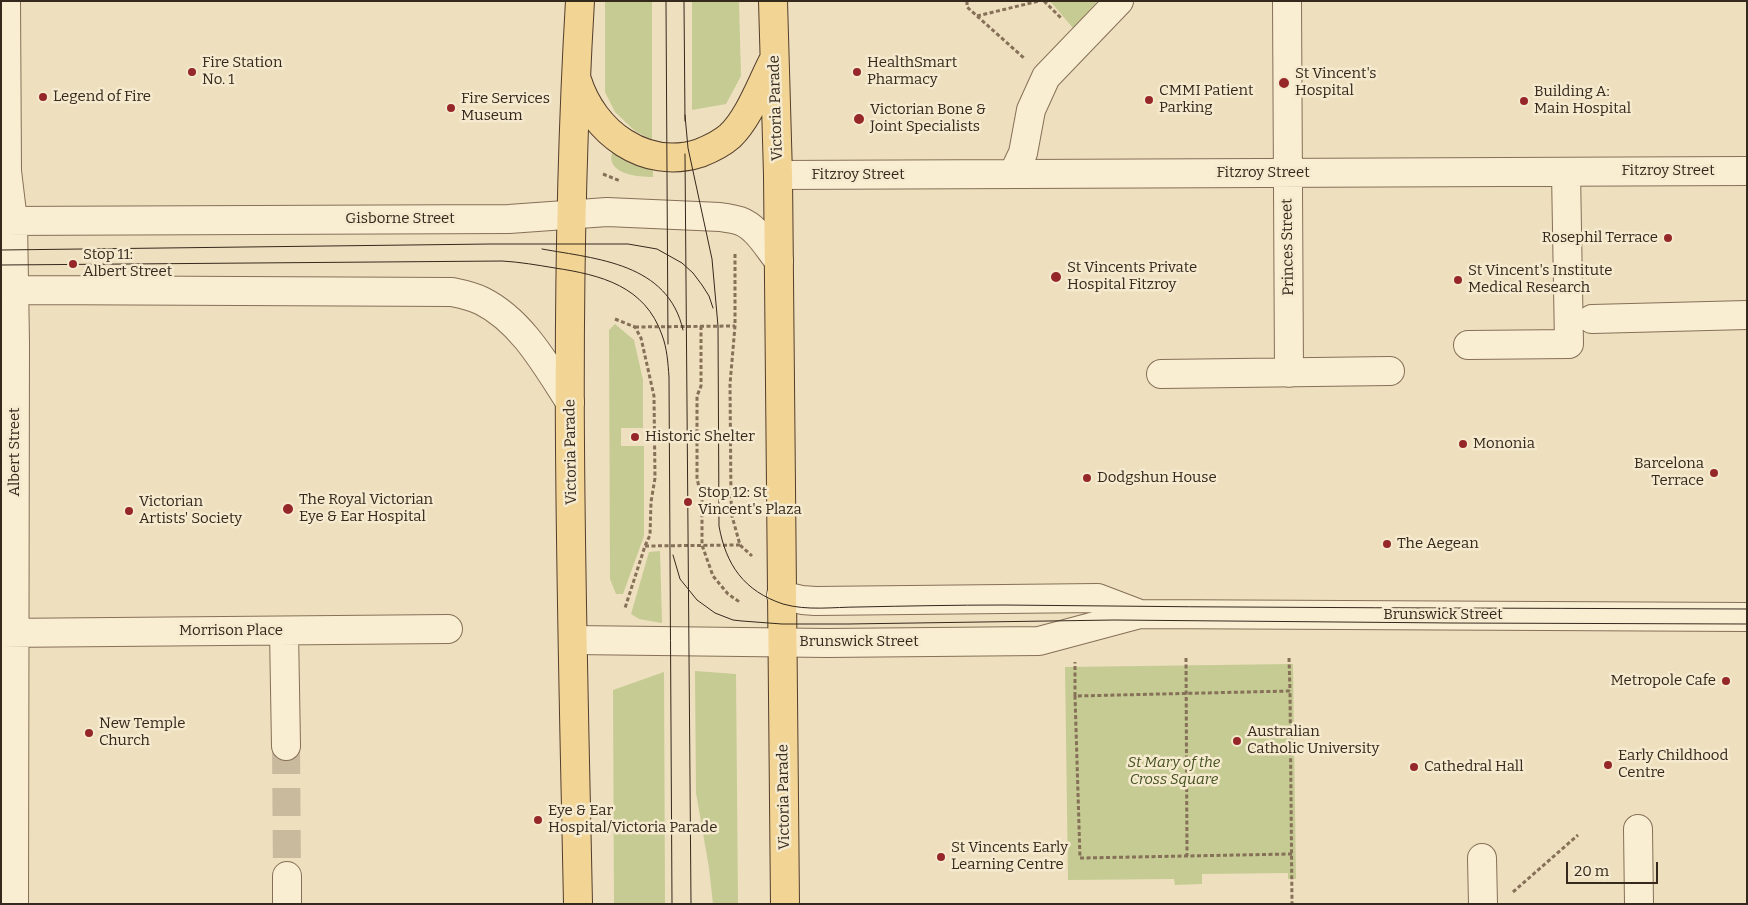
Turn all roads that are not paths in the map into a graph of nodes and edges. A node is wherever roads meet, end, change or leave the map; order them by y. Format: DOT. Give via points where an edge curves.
graph roads {
  1 [pos="580,1"];
  2 [pos="774,1"];
  3 [pos="1119,1"];
  4 [pos="1286,1"];
  5 [pos="5,4"];
  6 [pos="775,58"];
  7 [pos="576,76"];
  8 [pos="1747,171"];
  9 [pos="1566,172"];
  10 [pos="1287,173"];
  11 [pos="1013,174"];
  12 [pos="778,175"];
  13 [pos="571,215"];
  14 [pos="7,221"];
  15 [pos="779,262"];
  16 [pos="8,288"];
  17 [pos="1747,315"];
  18 [pos="1592,319"];
  19 [pos="1468,345"];
  20 [pos="1390,371"];
  21 [pos="1290,373"];
  22 [pos="1161,374"];
  23 [pos="570,402"];
  24 [pos="781,595"];
  25 [pos="1140,614"];
  26 [pos="1747,617"];
  27 [pos="448,629"];
  28 [pos="284,631"];
  29 [pos="8,633"];
  30 [pos="573,640"];
  31 [pos="782,642"];
  32 [pos="286,746"];
  33 [pos="1638,829"];
  34 [pos="1482,858"];
  35 [pos="287,876"];
  36 [pos="14,904"];
  37 [pos="287,904"];
  38 [pos="578,904"];
  39 [pos="785,904"];
  40 [pos="1483,904"];
  41 [pos="1639,904"];
  1 -- 7 [label="main road, Victoria Parade"];
  2 -- 6 [label="main road, Victoria Parade"];
  3 -- 11 [label="street" via="1046,77 1031,110 1023,154"];
  4 -- 10 [label="street, Princes Street" via="1297,66"];
  5 -- 14 [label="street, Albert Street"];
  6 -- 7 [label="main road" via="741,124 729,137 705,151 672,159 650,156 610,132 590,109"];
  6 -- 12 [label="main road, Victoria Parade"];
  7 -- 13 [label="main road, Victoria Parade"];
  8 -- 9 [label="street, Fitzroy Street"];
  9 -- 10 [label="street, Fitzroy Street"];
  9 -- 19 [label="street" via="1569,344"];
  10 -- 11 [label="street, Fitzroy Street"];
  10 -- 21 [label="street, Princes Street"];
  11 -- 12 [label="street, Fitzroy Street"];
  12 -- 15 [label="main road, Victoria Parade"];
  13 -- 14 [label="street, Gisborne Street" via="509,219"];
  13 -- 15 [label="street, Gisborne Street" via="607,212 734,219 756,232"];
  13 -- 23 [label="main road, Victoria Parade"];
  14 -- 16 [label="street, Albert Street"];
  15 -- 24 [label="main road, Victoria Parade"];
  16 -- 23 [label="street" via="452,292 482,301 514,325 537,352"];
  16 -- 29 [label="street, Albert Street"];
  17 -- 18 [label="street"];
  20 -- 21 [label="street"];
  21 -- 22 [label="street"];
  23 -- 30 [label="main road, Victoria Parade"];
  24 -- 25 [label="street, Brunswick Street" via="815,601 1098,598"];
  24 -- 31 [label="main road, Victoria Parade"];
  25 -- 26 [label="street, Brunswick Street"];
  25 -- 31 [label="street, Brunswick Street" via="1039,641"];
  27 -- 28 [label="street, Morrison Place"];
  28 -- 29 [label="street, Morrison Place"];
  28 -- 32 [label="street"];
  29 -- 36 [label="street, Albert Street"];
  30 -- 31 [label="street, Brunswick Street"];
  30 -- 38 [label="main road, Victoria Parade"];
  31 -- 39 [label="main road, Victoria Parade"];
  33 -- 41 [label="street"];
  34 -- 40 [label="street"];
  35 -- 37 [label="street"];
}
